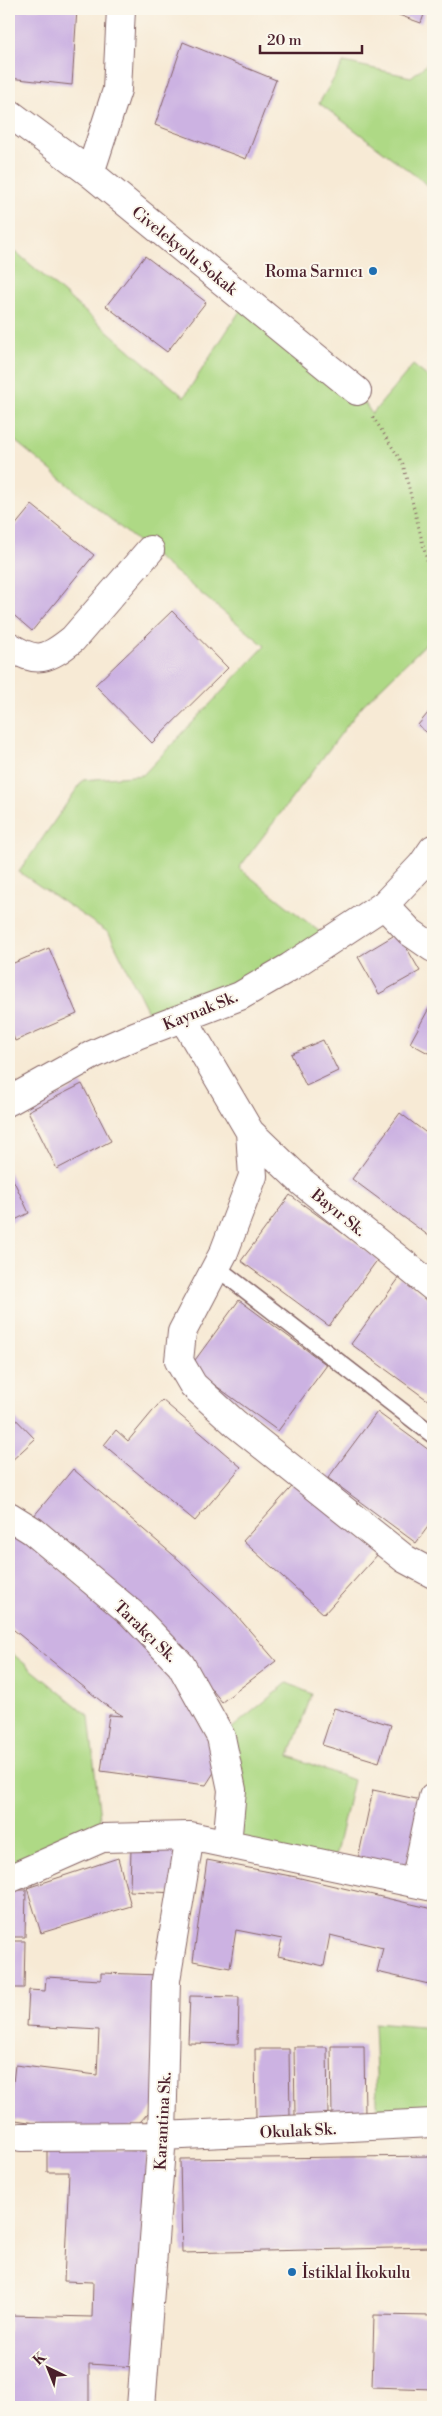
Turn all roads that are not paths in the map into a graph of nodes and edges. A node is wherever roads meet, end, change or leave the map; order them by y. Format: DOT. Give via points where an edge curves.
graph roads {
  1 [pos="121,9"];
  2 [pos="9,113"];
  3 [pos="90,173"];
  4 [pos="357,391"];
  5 [pos="150,550"];
  6 [pos="9,646"];
  7 [pos="433,849"];
  8 [pos="384,905"];
  9 [pos="433,948"];
  10 [pos="183,1018"];
  11 [pos="9,1101"];
  12 [pos="250,1132"];
  13 [pos="216,1267"];
  14 [pos="433,1287"];
  15 [pos="433,1435"];
  16 [pos="9,1516"];
  17 [pos="433,1574"];
  18 [pos="433,1797"];
  19 [pos="190,1836"];
  20 [pos="227,1844"];
  21 [pos="9,1879"];
  22 [pos="424,1885"];
  23 [pos="433,2123"];
  24 [pos="162,2136"];
  25 [pos="21,2137"];
  26 [pos="141,2407"];
  1 -- 3 [label="street" via="117,90"];
  2 -- 3 [label="street, Civelekyolu Sokak"];
  3 -- 4 [label="street, Civelekyolu Sokak"];
  5 -- 6 [label="street" via="60,650 43,658 26,657"];
  7 -- 8 [label="street, Kaynak Sk."];
  8 -- 9 [label="street" via="410,932"];
  8 -- 10 [label="street, Kaynak Sk." via="240,996"];
  10 -- 11 [label="street, Kaynak Sk." via="94,1054"];
  10 -- 12 [label="street"];
  12 -- 13 [label="street" via="253,1176"];
  12 -- 14 [label="street, Bayır Sk." via="302,1182"];
  13 -- 15 [label="lane"];
  13 -- 17 [label="street" via="182,1332 179,1361 192,1385 405,1559"];
  16 -- 20 [label="street, Tarakçı Sk." via="33,1531 130,1613 181,1665 221,1737 232,1790"];
  18 -- 22 [label="street"];
  19 -- 20 [label="street"];
  19 -- 21 [label="street" via="102,1838"];
  19 -- 24 [label="street, Karantina Sk." via="166,1980"];
  20 -- 22 [label="street"];
  23 -- 24 [label="street, Okulak Sk."];
  24 -- 25 [label="street, Okulak Sk."];
  24 -- 26 [label="street, Karantina Sk."];
}
